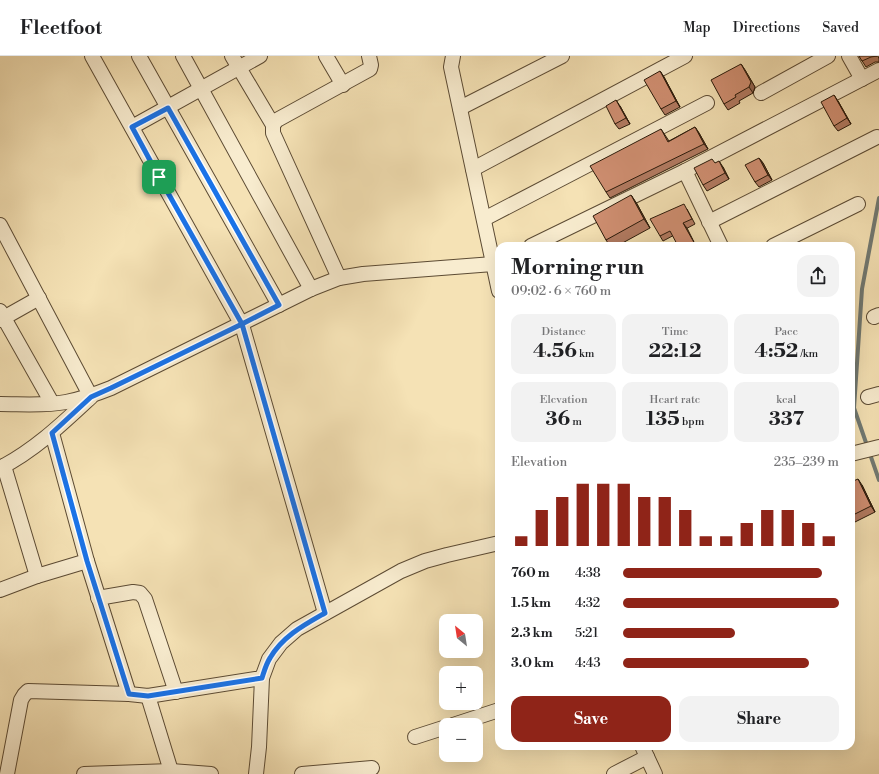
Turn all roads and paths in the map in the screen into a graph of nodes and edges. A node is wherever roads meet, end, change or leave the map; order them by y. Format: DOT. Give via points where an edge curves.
graph roads {
  1 [pos="92,56"];
  2 [pos="139,56"];
  3 [pos="184,56"];
  4 [pos="260,56"];
  5 [pos="326,56"];
  6 [pos="369,56"];
  7 [pos="453,56"];
  8 [pos="562,56"];
  9 [pos="685,56"];
  10 [pos="828,56"];
  11 [pos="850,56"];
  12 [pos="236,62"];
  13 [pos="879,70"];
  14 [pos="862,79"];
  15 [pos="343,85"];
  16 [pos="201,89"];
  17 [pos="762,92"];
  18 [pos="707,103"];
  19 [pos="168,108"];
  20 [pos="460,108"];
  21 [pos="272,126"];
  22 [pos="132,127"];
  23 [pos="877,137"];
  24 [pos="473,169"];
  25 [pos="685,171"];
  26 [pos="858,204"];
  27 [pos="484,219"];
  28 [pos="710,222"];
  29 [pos="0,225"];
  30 [pos="539,242"];
  31 [pos="719,242"];
  32 [pos="781,242"];
  33 [pos="495,259"];
  34 [pos="495,263"];
  35 [pos="339,278"];
  36 [pos="311,289"];
  37 [pos="39,298"];
  38 [pos="279,305"];
  39 [pos="1,316"];
  40 [pos="242,324"];
  41 [pos="91,397"];
  42 [pos="52,403"];
  43 [pos="0,404"];
  44 [pos="52,433"];
  45 [pos="877,447"];
  46 [pos="855,453"];
  47 [pos="2,467"];
  48 [pos="495,544"];
  49 [pos="87,561"];
  50 [pos="37,576"];
  51 [pos="0,590"];
  52 [pos="98,598"];
  53 [pos="325,613"];
  54 [pos="262,678"];
  55 [pos="176,692"];
  56 [pos="129,694"];
  57 [pos="148,696"];
  58 [pos="495,711"];
  59 [pos="474,718"];
  60 [pos="439,729"];
  61 [pos="415,737"];
  62 [pos="644,751"];
  63 [pos="372,768"];
  64 [pos="171,771"];
  65 [pos="7,774"];
  66 [pos="84,774"];
  67 [pos="211,774"];
  68 [pos="256,774"];
  69 [pos="302,774"];
  70 [pos="614,774"];
  71 [pos="655,774"];
  1 -- 22 [label="street"];
  2 -- 19 [label="street"];
  3 -- 16 [label="street"];
  4 -- 12 [label="street"];
  5 -- 15 [label="street"];
  6 -- 15 [label="street" via="370,69"];
  7 -- 20 [label="street" via="451,67"];
  8 -- 20 [label="street"];
  9 -- 24 [label="street"];
  10 -- 17 [label="street"];
  11 -- 14 [label="street"];
  12 -- 16 [label="street"];
  12 -- 21 [label="street"];
  13 -- 14 [label="street"];
  14 -- 25 [label="street"];
  15 -- 21 [label="street" via="277,120"];
  16 -- 19 [label="street"];
  16 -- 36 [label="street"];
  18 -- 27 [label="street"];
  19 -- 22 [label="street"];
  19 -- 38 [label="street"];
  20 -- 24 [label="street"];
  21 -- 35 [label="street"];
  22 -- 40 [label="street"];
  23 -- 28 [label="street"];
  24 -- 27 [label="street"];
  25 -- 28 [label="street"];
  25 -- 30 [label="street"];
  26 -- 32 [label="street"];
  27 -- 33 [label="street"];
  28 -- 31 [label="street"];
  29 -- 37 [label="street"];
  34 -- 35 [label="street"];
  35 -- 36 [label="street"];
  36 -- 38 [label="street"];
  37 -- 39 [label="street"];
  37 -- 41 [label="street"];
  38 -- 40 [label="street"];
  39 -- 42 [label="street"];
  40 -- 41 [label="street"];
  40 -- 53 [label="street"];
  41 -- 42 [label="street"];
  41 -- 44 [label="street"];
  42 -- 43 [label="street"];
  44 -- 47 [label="street"];
  44 -- 49 [label="street"];
  45 -- 46 [label="street"];
  47 -- 50 [label="street"];
  48 -- 53 [label="street" via="447,555 407,569"];
  49 -- 50 [label="street"];
  49 -- 52 [label="street"];
  50 -- 51 [label="street"];
  52 -- 55 [label="street" via="133,592 140,593 145,599"];
  52 -- 56 [label="street"];
  53 -- 54 [label="street" via="297,629 281,643 269,659"];
  54 -- 55 [label="street"];
  54 -- 68 [label="street"];
  55 -- 57 [label="street"];
  56 -- 57 [label="street"];
  56 -- 65 [label="street" via="28,691 21,700"];
  57 -- 64 [label="street"];
  58 -- 59 [label="street"];
  60 -- 61 [label="street"];
  62 -- 70 [label="street"];
  62 -- 71 [label="street"];
  63 -- 69 [label="street"];
  64 -- 66 [label="street"];
  64 -- 67 [label="street"];
}
